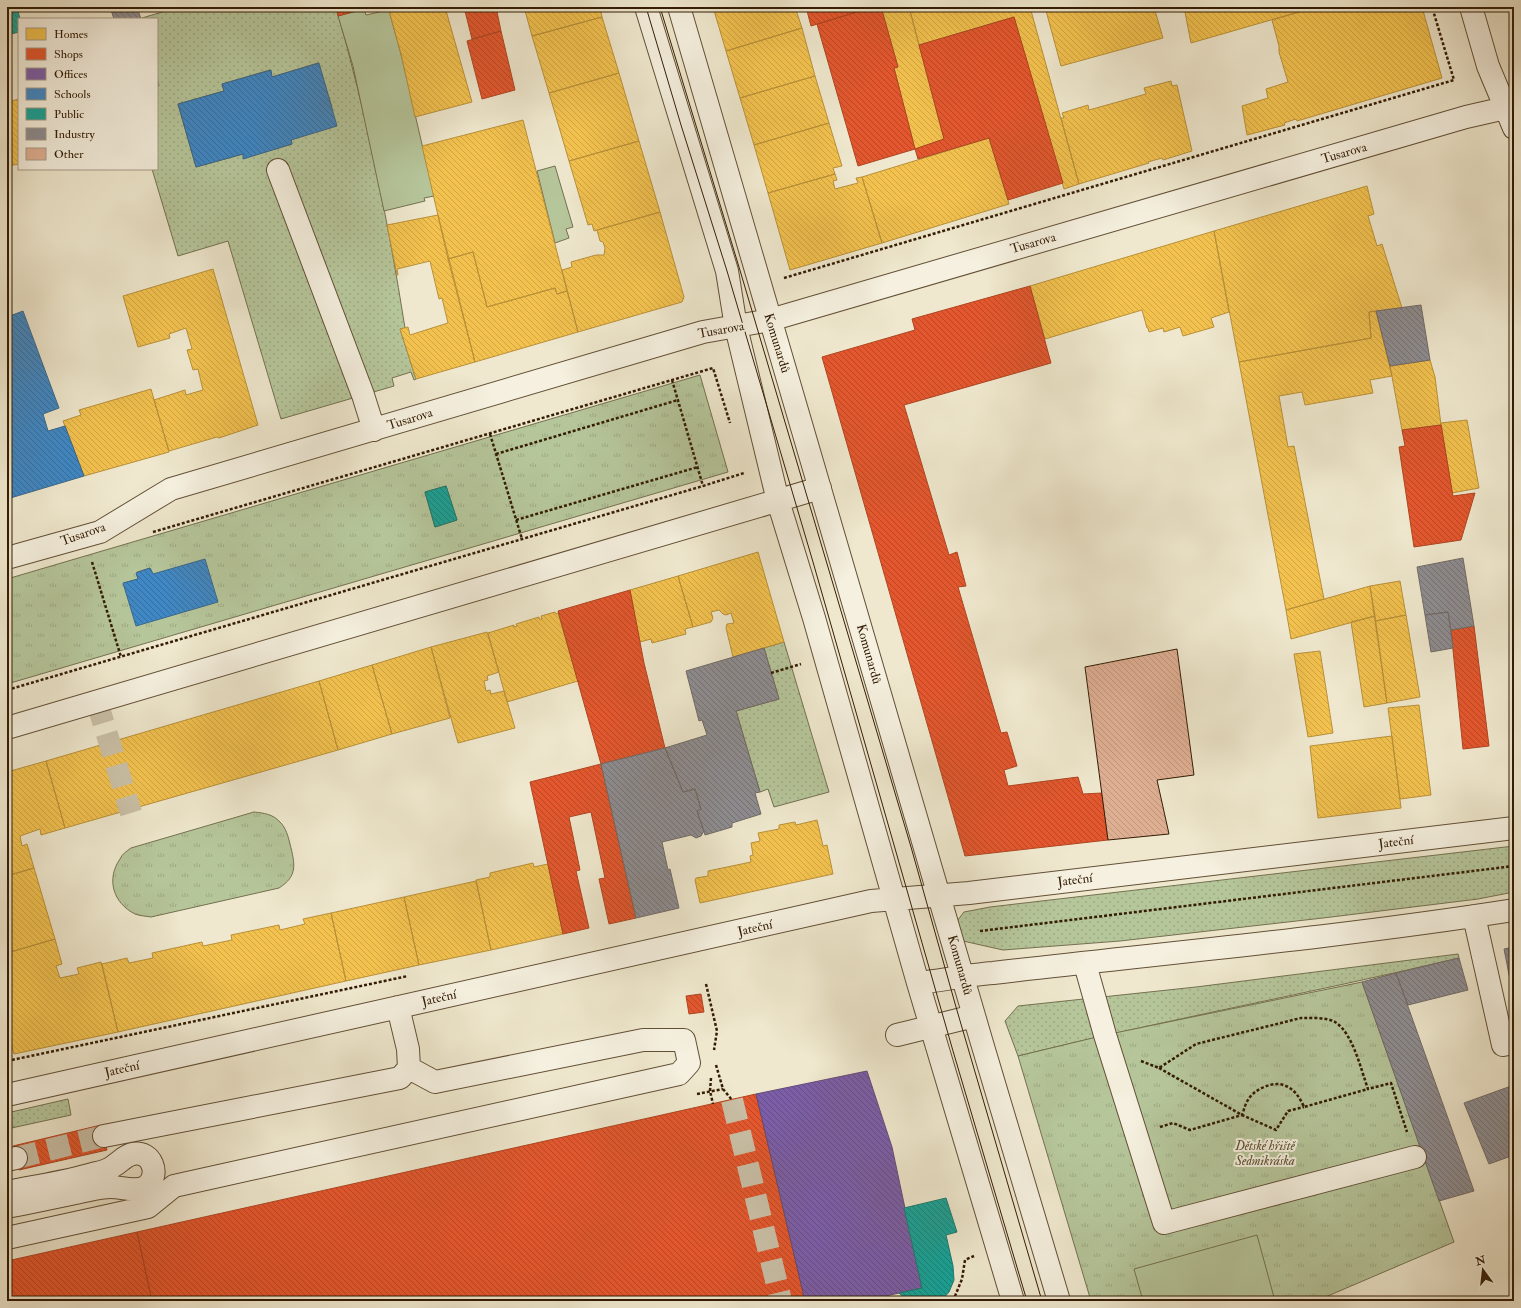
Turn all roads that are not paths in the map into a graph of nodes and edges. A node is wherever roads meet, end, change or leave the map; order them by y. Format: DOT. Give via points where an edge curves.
graph roads {
  1 [pos="646,7"];
  2 [pos="679,7"];
  3 [pos="1471,7"];
  4 [pos="1509,107"];
  5 [pos="1514,128"];
  6 [pos="278,170"];
  7 [pos="770,320"];
  8 [pos="736,327"];
  9 [pos="374,430"];
  10 [pos="820,488"];
  11 [pos="778,501"];
  12 [pos="7,558"];
  13 [pos="7,728"];
  14 [pos="1514,828"];
  15 [pos="939,896"];
  16 [pos="895,900"];
  17 [pos="1514,910"];
  18 [pos="1474,916"];
  19 [pos="1085,964"];
  20 [pos="963,977"];
  21 [pos="918,983"];
  22 [pos="398,1008"];
  23 [pos="974,1016"];
  24 [pos="932,1026"];
  25 [pos="897,1035"];
  26 [pos="1514,1043"];
  27 [pos="409,1068"];
  28 [pos="7,1096"];
  29 [pos="104,1136"];
  30 [pos="1415,1157"];
  31 [pos="7,1192"];
  32 [pos="7,1207"];
  33 [pos="7,1238"];
  34 [pos="1013,1301"];
  35 [pos="1058,1301"];
  1 -- 8 [label="street" via="727,271"];
  2 -- 7 [label="street, Komunardů"];
  3 -- 4 [label="street" via="1488,66"];
  4 -- 5 [label="street"];
  4 -- 7 [label="street, Tusarova" via="1466,117"];
  6 -- 9 [label="street"];
  7 -- 8 [label="street, Tusarova"];
  7 -- 10 [label="street, Komunardů"];
  8 -- 9 [label="street, Tusarova" via="703,332"];
  8 -- 11 [label="street"];
  9 -- 12 [label="street, Tusarova" via="171,489 100,532"];
  10 -- 11 [label="street"];
  10 -- 15 [label="street, Komunardů"];
  11 -- 13 [label="street"];
  11 -- 16 [label="street"];
  14 -- 15 [label="street, Jateční"];
  15 -- 16 [label="street, Jateční"];
  15 -- 20 [label="street, Komunardů"];
  16 -- 21 [label="street"];
  16 -- 22 [label="street, Jateční" via="871,901"];
  17 -- 18 [label="street"];
  18 -- 19 [label="street"];
  18 -- 26 [label="street" via="1503,1045"];
  19 -- 20 [label="street"];
  19 -- 30 [label="street" via="1164,1223"];
  20 -- 21 [label="street"];
  20 -- 23 [label="street, Komunardů"];
  21 -- 24 [label="street"];
  22 -- 27 [label="street" via="408,1049"];
  22 -- 28 [label="street, Jateční"];
  23 -- 24 [label="street"];
  23 -- 35 [label="street, Komunardů"];
  24 -- 25 [label="street"];
  24 -- 34 [label="street"];
  27 -- 29 [label="street" via="400,1078"];
  27 -- 33 [label="street" via="435,1082 643,1040 684,1040 689,1063 679,1074 174,1186 148,1207"];
  31 -- 32 [label="street" via="96,1173 114,1166 132,1154 140,1153 147,1156 154,1169 154,1176 150,1182 139,1189 111,1187"];
}
